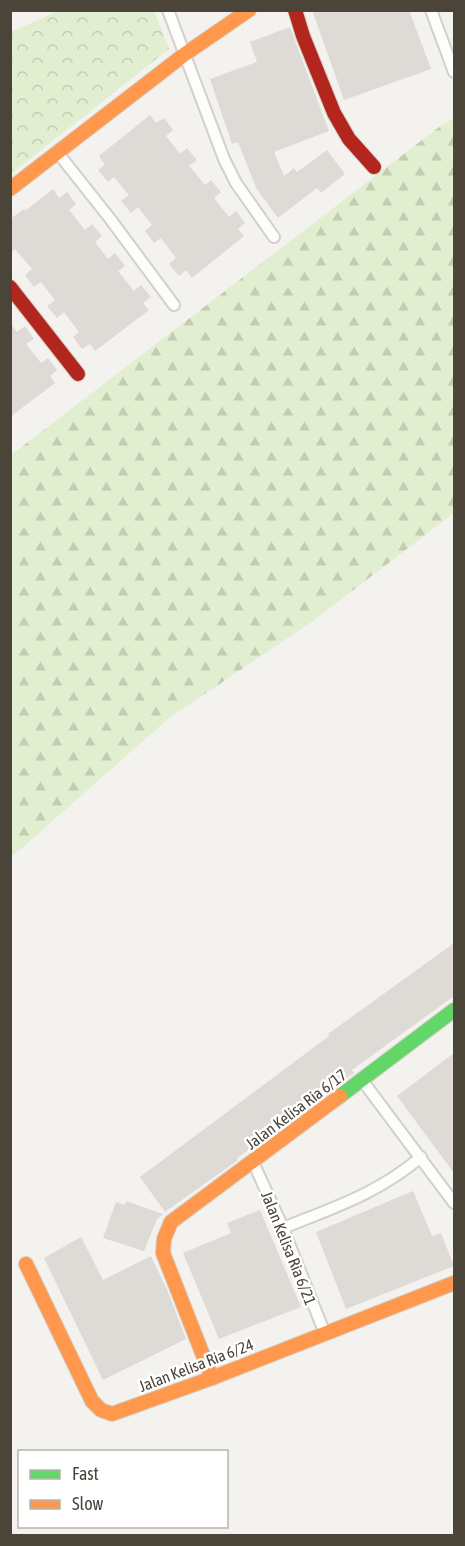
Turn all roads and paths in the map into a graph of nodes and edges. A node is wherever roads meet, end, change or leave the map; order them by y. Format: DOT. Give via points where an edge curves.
graph roads {
  1 [pos="168,10"];
  2 [pos="249,10"];
  3 [pos="295,10"];
  4 [pos="431,10"];
  5 [pos="185,54"];
  6 [pos="454,72"];
  7 [pos="58,153"];
  8 [pos="374,167"];
  9 [pos="10,189"];
  10 [pos="274,237"];
  11 [pos="10,287"];
  12 [pos="174,304"];
  13 [pos="78,374"];
  14 [pos="454,1010"];
  15 [pos="362,1080"];
  16 [pos="421,1157"];
  17 [pos="253,1162"];
  18 [pos="454,1203"];
  19 [pos="283,1228"];
  20 [pos="26,1264"];
  21 [pos="454,1283"];
  22 [pos="325,1334"];
  23 [pos="212,1378"];
  1 -- 5 [label="street"];
  2 -- 5 [label="street"];
  3 -- 8 [label="street" via="334,112 349,140"];
  4 -- 6 [label="street"];
  5 -- 7 [label="street"];
  5 -- 10 [label="street" via="236,183"];
  7 -- 9 [label="street"];
  7 -- 12 [label="street"];
  11 -- 13 [label="street"];
  14 -- 15 [label="street, Jalan Kelisa Ria 6/17"];
  15 -- 16 [label="street"];
  15 -- 17 [label="street, Jalan Kelisa Ria 6/17"];
  16 -- 18 [label="street"];
  16 -- 19 [label="street" via="374,1191"];
  17 -- 19 [label="street, Jalan Kelisa Ria 6/21"];
  17 -- 23 [label="street, Jalan Kelisa Ria 6/17" via="171,1222 164,1239 163,1253"];
  19 -- 22 [label="street, Jalan Kelisa Ria 6/21"];
  20 -- 23 [label="street, Jalan Kelisa Ria 6/24" via="85,1388 101,1410 112,1413"];
  21 -- 22 [label="street, Jalan Kelisa Ria 6/24"];
  22 -- 23 [label="street, Jalan Kelisa Ria 6/24"];
}
